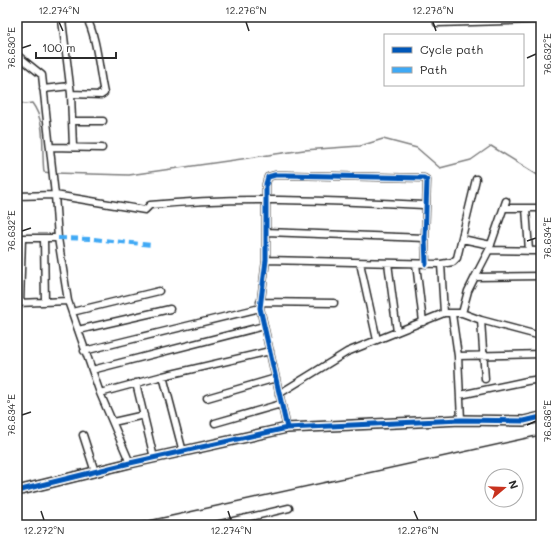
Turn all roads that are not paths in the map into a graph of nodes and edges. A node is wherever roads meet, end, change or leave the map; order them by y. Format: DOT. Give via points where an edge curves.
graph roads {
  1 [pos="86,17"];
  2 [pos="437,17"];
  3 [pos="62,20"];
  4 [pos="541,20"];
  5 [pos="17,55"];
  6 [pos="70,86"];
  7 [pos="43,89"];
  8 [pos="71,94"];
  9 [pos="72,121"];
  10 [pos="103,121"];
  11 [pos="50,147"];
  12 [pos="73,147"];
  13 [pos="102,148"];
  14 [pos="476,179"];
  15 [pos="55,195"];
  16 [pos="17,196"];
  17 [pos="266,200"];
  18 [pos="506,201"];
  19 [pos="426,205"];
  20 [pos="504,208"];
  21 [pos="526,208"];
  22 [pos="541,208"];
  23 [pos="266,232"];
  24 [pos="19,238"];
  25 [pos="44,238"];
  26 [pos="58,238"];
  27 [pos="425,238"];
  28 [pos="462,239"];
  29 [pos="490,248"];
  30 [pos="528,251"];
  31 [pos="541,251"];
  32 [pos="266,260"];
  33 [pos="360,263"];
  34 [pos="388,263"];
  35 [pos="416,264"];
  36 [pos="426,264"];
  37 [pos="441,264"];
  38 [pos="541,276"];
  39 [pos="475,277"];
  40 [pos="159,291"];
  41 [pos="45,302"];
  42 [pos="68,302"];
  43 [pos="19,303"];
  44 [pos="334,303"];
  45 [pos="260,305"];
  46 [pos="170,309"];
  47 [pos="72,312"];
  48 [pos="444,313"];
  49 [pos="462,313"];
  50 [pos="452,314"];
  51 [pos="481,320"];
  52 [pos="422,322"];
  53 [pos="264,326"];
  54 [pos="78,330"];
  55 [pos="397,332"];
  56 [pos="541,336"];
  57 [pos="377,340"];
  58 [pos="84,351"];
  59 [pos="270,351"];
  60 [pos="541,354"];
  61 [pos="483,355"];
  62 [pos="458,356"];
  63 [pos="92,370"];
  64 [pos="163,376"];
  65 [pos="276,378"];
  66 [pos="485,379"];
  67 [pos="541,379"];
  68 [pos="136,384"];
  69 [pos="100,393"];
  70 [pos="279,394"];
  71 [pos="460,395"];
  72 [pos="207,398"];
  73 [pos="281,404"];
  74 [pos="144,415"];
  75 [pos="541,417"];
  76 [pos="461,420"];
  77 [pos="113,422"];
  78 [pos="215,423"];
  79 [pos="287,428"];
  80 [pos="83,435"];
  81 [pos="183,452"];
  82 [pos="154,458"];
  83 [pos="130,463"];
  84 [pos="95,472"];
  85 [pos="17,491"];
  86 [pos="289,508"];
  87 [pos="216,525"];
  1 -- 8 [label="street" via="90,23 104,93"];
  2 -- 4 [label="street" via="437,23"];
  3 -- 6 [label="street"];
  5 -- 7 [label="street" via="42,75"];
  6 -- 7 [label="street"];
  6 -- 8 [label="street"];
  7 -- 11 [label="street"];
  8 -- 9 [label="street"];
  9 -- 10 [label="street"];
  9 -- 12 [label="street"];
  11 -- 12 [label="street"];
  11 -- 15 [label="street"];
  12 -- 13 [label="street"];
  14 -- 28 [label="street"];
  15 -- 16 [label="street"];
  15 -- 17 [label="street" via="145,210 150,206 192,201"];
  15 -- 26 [label="street"];
  17 -- 19 [label="street"];
  17 -- 19 [label="street" via="268,177 275,175 424,178 427,180"];
  17 -- 23 [label="street"];
  18 -- 20 [label="street"];
  19 -- 27 [label="street"];
  20 -- 21 [label="street"];
  20 -- 29 [label="street"];
  21 -- 22 [label="street"];
  21 -- 30 [label="street"];
  23 -- 27 [label="street"];
  23 -- 32 [label="street"];
  24 -- 25 [label="street"];
  24 -- 43 [label="street"];
  25 -- 26 [label="street"];
  25 -- 41 [label="street"];
  26 -- 42 [label="street"];
  27 -- 36 [label="street"];
  28 -- 29 [label="street"];
  28 -- 37 [label="street" via="456,261"];
  29 -- 30 [label="street"];
  29 -- 39 [label="street"];
  30 -- 31 [label="street"];
  32 -- 33 [label="street"];
  32 -- 45 [label="street"];
  33 -- 34 [label="street"];
  33 -- 57 [label="street"];
  34 -- 35 [label="street"];
  34 -- 55 [label="street"];
  35 -- 36 [label="street"];
  35 -- 52 [label="street"];
  36 -- 37 [label="street"];
  37 -- 48 [label="street"];
  38 -- 39 [label="street"];
  39 -- 49 [label="street"];
  40 -- 47 [label="street"];
  41 -- 42 [label="street"];
  41 -- 43 [label="street"];
  42 -- 47 [label="street"];
  44 -- 45 [label="street"];
  45 -- 53 [label="street"];
  45 -- 58 [label="street"];
  46 -- 54 [label="street"];
  47 -- 54 [label="street"];
  48 -- 50 [label="street"];
  48 -- 52 [label="street"];
  49 -- 50 [label="street"];
  49 -- 51 [label="street"];
  50 -- 62 [label="street"];
  51 -- 56 [label="street"];
  51 -- 61 [label="street"];
  52 -- 55 [label="street"];
  53 -- 59 [label="street"];
  53 -- 63 [label="street"];
  54 -- 58 [label="street"];
  55 -- 57 [label="street"];
  57 -- 70 [label="street" via="347,352"];
  58 -- 63 [label="street"];
  59 -- 64 [label="street"];
  59 -- 65 [label="street"];
  60 -- 61 [label="street"];
  61 -- 62 [label="street"];
  61 -- 66 [label="street"];
  62 -- 71 [label="street"];
  63 -- 69 [label="street"];
  64 -- 68 [label="street"];
  64 -- 81 [label="street"];
  65 -- 70 [label="street"];
  65 -- 72 [label="street"];
  67 -- 71 [label="street"];
  68 -- 69 [label="street"];
  68 -- 74 [label="street"];
  69 -- 77 [label="street"];
  70 -- 73 [label="street"];
  71 -- 76 [label="street"];
  73 -- 78 [label="street"];
  73 -- 79 [label="street"];
  74 -- 77 [label="street"];
  74 -- 82 [label="street"];
  75 -- 76 [label="street" via="524,421"];
  76 -- 79 [label="street"];
  77 -- 83 [label="street"];
  79 -- 81 [label="street"];
  80 -- 84 [label="street"];
  81 -- 82 [label="street"];
  82 -- 83 [label="street"];
  83 -- 84 [label="street"];
  84 -- 85 [label="street"];
  86 -- 87 [label="street"];
}
